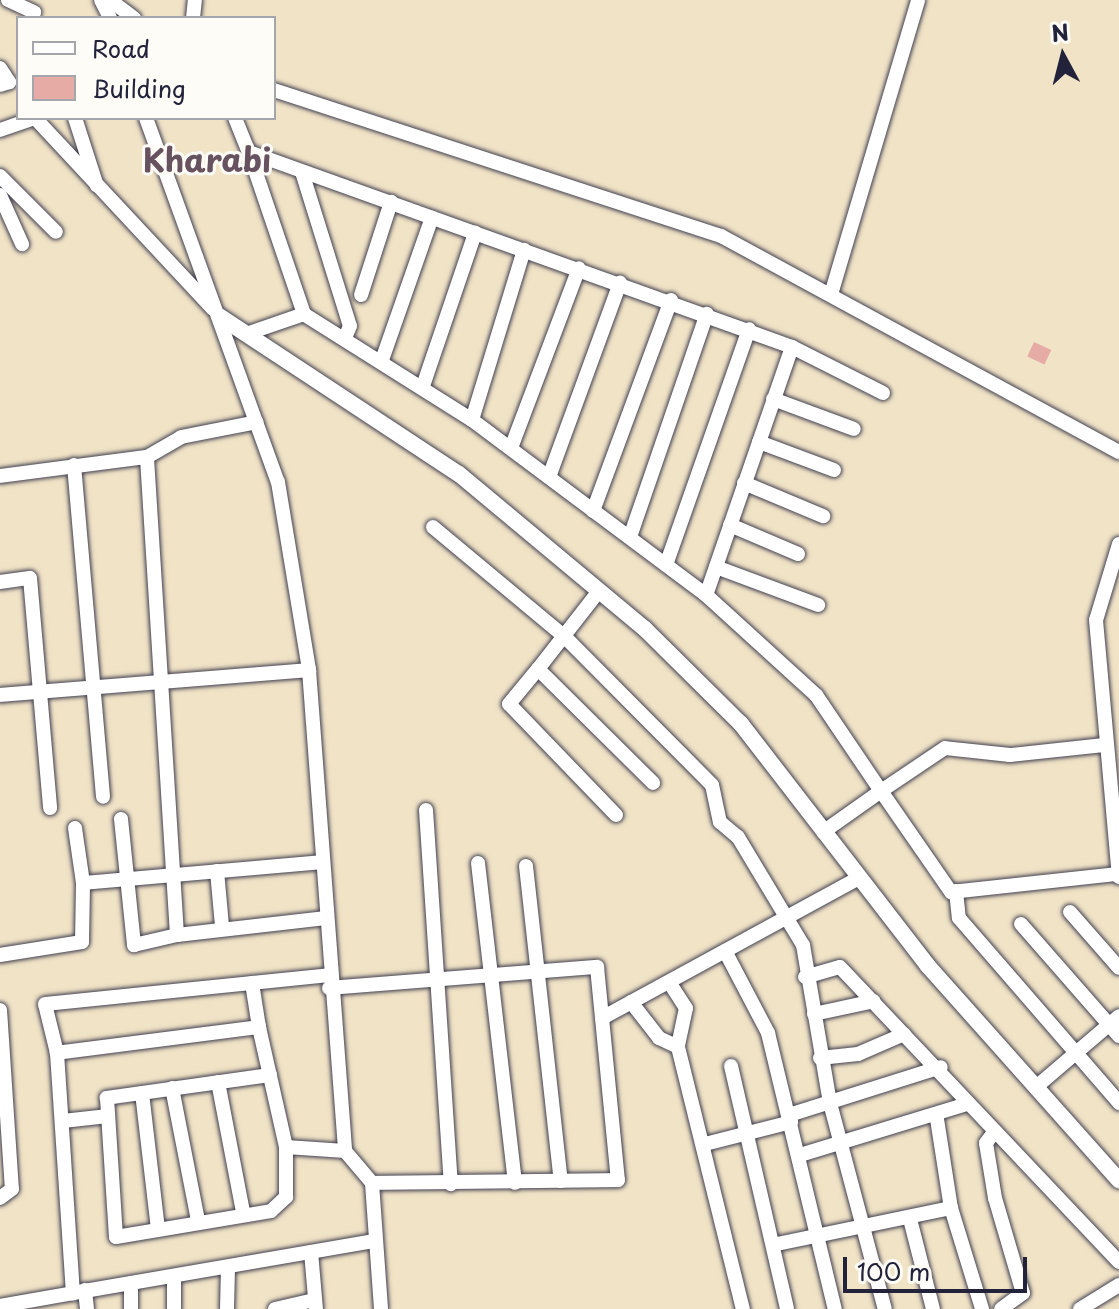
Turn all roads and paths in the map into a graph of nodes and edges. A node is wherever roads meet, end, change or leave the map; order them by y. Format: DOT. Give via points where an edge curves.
graph roads {
  1 [pos="8,0"];
  2 [pos="110,0"];
  3 [pos="918,0"];
  4 [pos="34,10"];
  5 [pos="131,16"];
  6 [pos="0,68"];
  7 [pos="9,87"];
  8 [pos="276,91"];
  9 [pos="29,120"];
  10 [pos="37,120"];
  11 [pos="76,120"];
  12 [pos="147,120"];
  13 [pos="236,120"];
  14 [pos="0,130"];
  15 [pos="249,152"];
  16 [pos="302,172"];
  17 [pos="0,176"];
  18 [pos="98,189"];
  19 [pos="0,195"];
  20 [pos="391,202"];
  21 [pos="432,217"];
  22 [pos="56,232"];
  23 [pos="475,233"];
  24 [pos="22,244"];
  25 [pos="524,250"];
  26 [pos="579,268"];
  27 [pos="620,283"];
  28 [pos="832,291"];
  29 [pos="361,295"];
  30 [pos="671,300"];
  31 [pos="304,314"];
  32 [pos="707,314"];
  33 [pos="219,316"];
  34 [pos="749,329"];
  35 [pos="246,334"];
  36 [pos="345,338"];
  37 [pos="792,347"];
  38 [pos="382,360"];
  39 [pos="423,386"];
  40 [pos="883,393"];
  41 [pos="773,399"];
  42 [pos="472,420"];
  43 [pos="257,422"];
  44 [pos="854,429"];
  45 [pos="759,442"];
  46 [pos="511,448"];
  47 [pos="1119,452"];
  48 [pos="147,457"];
  49 [pos="74,465"];
  50 [pos="834,470"];
  51 [pos="0,476"];
  52 [pos="549,477"];
  53 [pos="744,483"];
  54 [pos="593,511"];
  55 [pos="823,516"];
  56 [pos="730,525"];
  57 [pos="433,527"];
  58 [pos="630,537"];
  59 [pos="1119,544"];
  60 [pos="798,554"];
  61 [pos="666,565"];
  62 [pos="716,567"];
  63 [pos="0,582"];
  64 [pos="599,591"];
  65 [pos="706,595"];
  66 [pos="818,605"];
  67 [pos="564,636"];
  68 [pos="538,669"];
  69 [pos="309,670"];
  70 [pos="159,681"];
  71 [pos="98,687"];
  72 [pos="39,692"];
  73 [pos="0,695"];
  74 [pos="1104,745"];
  75 [pos="653,783"];
  76 [pos="881,791"];
  77 [pos="103,797"];
  78 [pos="50,808"];
  79 [pos="426,810"];
  80 [pos="616,815"];
  81 [pos="121,819"];
  82 [pos="75,828"];
  83 [pos="823,832"];
  84 [pos="322,862"];
  85 [pos="478,863"];
  86 [pos="526,866"];
  87 [pos="217,871"];
  88 [pos="172,872"];
  89 [pos="1119,876"];
  90 [pos="129,877"];
  91 [pos="859,878"];
  92 [pos="83,883"];
  93 [pos="956,891"];
  94 [pos="1070,912"];
  95 [pos="326,918"];
  96 [pos="787,918"];
  97 [pos="1021,924"];
  98 [pos="222,926"];
  99 [pos="177,935"];
  100 [pos="725,951"];
  101 [pos="0,955"];
  102 [pos="1119,968"];
  103 [pos="537,972"];
  104 [pos="491,976"];
  105 [pos="805,977"];
  106 [pos="438,980"];
  107 [pos="329,982"];
  108 [pos="669,982"];
  109 [pos="252,983"];
  110 [pos="874,1001"];
  111 [pos="631,1002"];
  112 [pos="0,1010"];
  113 [pos="814,1014"];
  114 [pos="602,1018"];
  115 [pos="1114,1020"];
  116 [pos="259,1027"];
  117 [pos="904,1034"];
  118 [pos="1119,1036"];
  119 [pos="678,1047"];
  120 [pos="57,1053"];
  121 [pos="1075,1054"];
  122 [pos="820,1058"];
  123 [pos="731,1066"];
  124 [pos="941,1067"];
  125 [pos="270,1075"];
  126 [pos="218,1082"];
  127 [pos="1036,1087"];
  128 [pos="172,1088"];
  129 [pos="142,1093"];
  130 [pos="830,1103"];
  131 [pos="1119,1103"];
  132 [pos="967,1104"];
  133 [pos="108,1116"];
  134 [pos="790,1118"];
  135 [pos="937,1119"];
  136 [pos="63,1121"];
  137 [pos="995,1131"];
  138 [pos="747,1133"];
  139 [pos="705,1144"];
  140 [pos="842,1144"];
  141 [pos="286,1147"];
  142 [pos="345,1151"];
  143 [pos="800,1155"];
  144 [pos="1119,1180"];
  145 [pos="561,1181"];
  146 [pos="372,1183"];
  147 [pos="515,1183"];
  148 [pos="451,1184"];
  149 [pos="0,1198"];
  150 [pos="951,1208"];
  151 [pos="243,1212"];
  152 [pos="910,1219"];
  153 [pos="198,1221"];
  154 [pos="866,1227"];
  155 [pos="158,1229"];
  156 [pos="823,1235"];
  157 [pos="375,1241"];
  158 [pos="777,1244"];
  159 [pos="311,1252"];
  160 [pos="1119,1262"];
  161 [pos="228,1267"];
  162 [pos="174,1276"];
  163 [pos="131,1283"];
  164 [pos="1119,1285"];
  165 [pos="79,1292"];
  166 [pos="315,1304"];
  167 [pos="0,1306"];
  168 [pos="87,1309"];
  169 [pos="131,1309"];
  170 [pos="174,1309"];
  171 [pos="227,1309"];
  172 [pos="275,1309"];
  173 [pos="381,1309"];
  174 [pos="743,1309"];
  175 [pos="787,1309"];
  176 [pos="835,1309"];
  177 [pos="885,1309"];
  178 [pos="933,1309"];
  179 [pos="982,1309"];
  180 [pos="1001,1309"];
  181 [pos="1080,1309"];
  1 -- 4 [label="street"];
  2 -- 5 [label="street"];
  3 -- 28 [label="street"];
  6 -- 7 [label="street"];
  8 -- 28 [label="street" via="721,236"];
  9 -- 14 [label="street"];
  10 -- 18 [label="street"];
  11 -- 18 [label="street"];
  12 -- 33 [label="street"];
  13 -- 15 [label="street"];
  15 -- 16 [label="street"];
  15 -- 31 [label="street"];
  16 -- 20 [label="street"];
  16 -- 36 [label="street" via="350,326"];
  17 -- 22 [label="street"];
  18 -- 33 [label="street"];
  19 -- 24 [label="street"];
  20 -- 21 [label="street"];
  20 -- 29 [label="street"];
  21 -- 23 [label="street"];
  21 -- 38 [label="street"];
  23 -- 25 [label="street"];
  23 -- 39 [label="street"];
  25 -- 26 [label="street"];
  25 -- 42 [label="street"];
  26 -- 27 [label="street"];
  26 -- 46 [label="street"];
  27 -- 30 [label="street"];
  27 -- 52 [label="street"];
  28 -- 47 [label="street"];
  30 -- 32 [label="street"];
  30 -- 54 [label="street"];
  31 -- 35 [label="street"];
  31 -- 36 [label="street"];
  32 -- 34 [label="street"];
  32 -- 58 [label="street"];
  33 -- 35 [label="street"];
  33 -- 43 [label="street"];
  34 -- 37 [label="street"];
  34 -- 61 [label="street"];
  35 -- 64 [label="street" via="459,474"];
  36 -- 38 [label="street"];
  37 -- 40 [label="street"];
  37 -- 41 [label="street"];
  38 -- 39 [label="street"];
  39 -- 42 [label="street"];
  41 -- 44 [label="street"];
  41 -- 45 [label="street"];
  42 -- 46 [label="street"];
  43 -- 48 [label="street" via="181,437"];
  43 -- 69 [label="street" via="278,482"];
  45 -- 50 [label="street"];
  45 -- 53 [label="street"];
  46 -- 52 [label="street"];
  48 -- 49 [label="street"];
  48 -- 70 [label="street"];
  49 -- 51 [label="street"];
  49 -- 71 [label="street"];
  52 -- 54 [label="street"];
  53 -- 55 [label="street"];
  53 -- 56 [label="street"];
  54 -- 58 [label="street"];
  56 -- 60 [label="street"];
  56 -- 62 [label="street"];
  57 -- 67 [label="street"];
  58 -- 61 [label="street"];
  59 -- 74 [label="street" via="1096,620"];
  61 -- 65 [label="street"];
  62 -- 65 [label="street"];
  62 -- 66 [label="street"];
  63 -- 72 [label="street" via="30,578"];
  64 -- 67 [label="street"];
  64 -- 83 [label="street" via="741,724"];
  65 -- 76 [label="street" via="816,695"];
  67 -- 68 [label="street"];
  67 -- 96 [label="street" via="712,785 720,822 738,837"];
  68 -- 75 [label="street"];
  68 -- 80 [label="street" via="509,704"];
  69 -- 70 [label="street"];
  69 -- 84 [label="street"];
  70 -- 71 [label="street"];
  70 -- 88 [label="street"];
  71 -- 72 [label="street"];
  71 -- 77 [label="street"];
  72 -- 73 [label="street"];
  72 -- 78 [label="street"];
  74 -- 76 [label="street" via="1010,755 945,748"];
  74 -- 89 [label="street"];
  76 -- 83 [label="street"];
  76 -- 93 [label="street" via="935,877"];
  79 -- 106 [label="street"];
  81 -- 90 [label="street"];
  82 -- 92 [label="street"];
  83 -- 91 [label="street"];
  84 -- 87 [label="street"];
  84 -- 95 [label="street"];
  85 -- 104 [label="street"];
  86 -- 103 [label="street"];
  87 -- 88 [label="street"];
  87 -- 98 [label="street"];
  88 -- 90 [label="street"];
  88 -- 99 [label="street"];
  89 -- 93 [label="street"];
  90 -- 92 [label="street"];
  90 -- 99 [label="street" via="134,945"];
  91 -- 96 [label="street"];
  91 -- 127 [label="street"];
  92 -- 101 [label="street" via="82,942"];
  93 -- 121 [label="street" via="959,918"];
  94 -- 102 [label="street"];
  95 -- 98 [label="street"];
  95 -- 107 [label="street"];
  96 -- 100 [label="street"];
  96 -- 105 [label="street" via="803,945"];
  97 -- 115 [label="street"];
  98 -- 99 [label="street"];
  100 -- 108 [label="street"];
  100 -- 134 [label="street" via="761,1013"];
  103 -- 104 [label="street"];
  103 -- 114 [label="street" via="597,967"];
  103 -- 145 [label="street"];
  104 -- 106 [label="street"];
  104 -- 147 [label="street"];
  105 -- 110 [label="street" via="840,967"];
  105 -- 113 [label="street"];
  106 -- 107 [label="street"];
  106 -- 148 [label="street"];
  107 -- 109 [label="street"];
  107 -- 142 [label="street"];
  108 -- 111 [label="street"];
  108 -- 119 [label="street" via="686,1008"];
  109 -- 116 [label="street"];
  109 -- 120 [label="street" via="45,1004"];
  110 -- 113 [label="street"];
  110 -- 117 [label="street"];
  111 -- 114 [label="street"];
  111 -- 119 [label="street" via="659,1038"];
  112 -- 149 [label="street" via="12,1189"];
  113 -- 122 [label="street"];
  114 -- 145 [label="street" via="618,1180"];
  115 -- 118 [label="street"];
  115 -- 121 [label="street"];
  116 -- 120 [label="street"];
  116 -- 125 [label="street"];
  117 -- 122 [label="street" via="858,1054"];
  117 -- 124 [label="street"];
  119 -- 139 [label="street"];
  120 -- 136 [label="street"];
  121 -- 127 [label="street"];
  121 -- 131 [label="street"];
  122 -- 130 [label="street"];
  123 -- 138 [label="street"];
  124 -- 130 [label="street"];
  124 -- 132 [label="street"];
  125 -- 126 [label="street"];
  125 -- 141 [label="street"];
  126 -- 128 [label="street"];
  126 -- 151 [label="street"];
  127 -- 144 [label="street"];
  128 -- 129 [label="street"];
  128 -- 153 [label="street"];
  129 -- 133 [label="street" via="107,1098"];
  129 -- 155 [label="street"];
  130 -- 134 [label="street"];
  130 -- 140 [label="street"];
  132 -- 135 [label="street"];
  132 -- 137 [label="street"];
  133 -- 136 [label="street"];
  133 -- 155 [label="street" via="116,1237"];
  134 -- 138 [label="street"];
  134 -- 143 [label="street"];
  135 -- 140 [label="street"];
  135 -- 150 [label="street"];
  136 -- 165 [label="street"];
  137 -- 160 [label="street"];
  137 -- 180 [label="street" via="986,1143 995,1198 1023,1293"];
  138 -- 139 [label="street"];
  138 -- 158 [label="street"];
  139 -- 174 [label="street"];
  140 -- 143 [label="street"];
  140 -- 154 [label="street"];
  141 -- 142 [label="street"];
  141 -- 151 [label="street" via="286,1197 271,1211"];
  142 -- 146 [label="street"];
  143 -- 156 [label="street"];
  145 -- 147 [label="street"];
  146 -- 148 [label="street"];
  146 -- 157 [label="street"];
  147 -- 148 [label="street"];
  150 -- 152 [label="street"];
  150 -- 179 [label="street"];
  151 -- 153 [label="street"];
  152 -- 154 [label="street"];
  152 -- 178 [label="street"];
  153 -- 155 [label="street"];
  154 -- 156 [label="street"];
  154 -- 177 [label="street"];
  156 -- 158 [label="street"];
  156 -- 176 [label="street"];
  157 -- 159 [label="street"];
  157 -- 173 [label="street"];
  158 -- 175 [label="street"];
  159 -- 161 [label="street"];
  159 -- 166 [label="street"];
  161 -- 162 [label="street"];
  161 -- 171 [label="street"];
  162 -- 163 [label="street"];
  162 -- 170 [label="street"];
  163 -- 165 [label="street"];
  163 -- 169 [label="street"];
  164 -- 181 [label="street"];
  165 -- 167 [label="street"];
  165 -- 168 [label="street"];
  166 -- 172 [label="street"];
}
